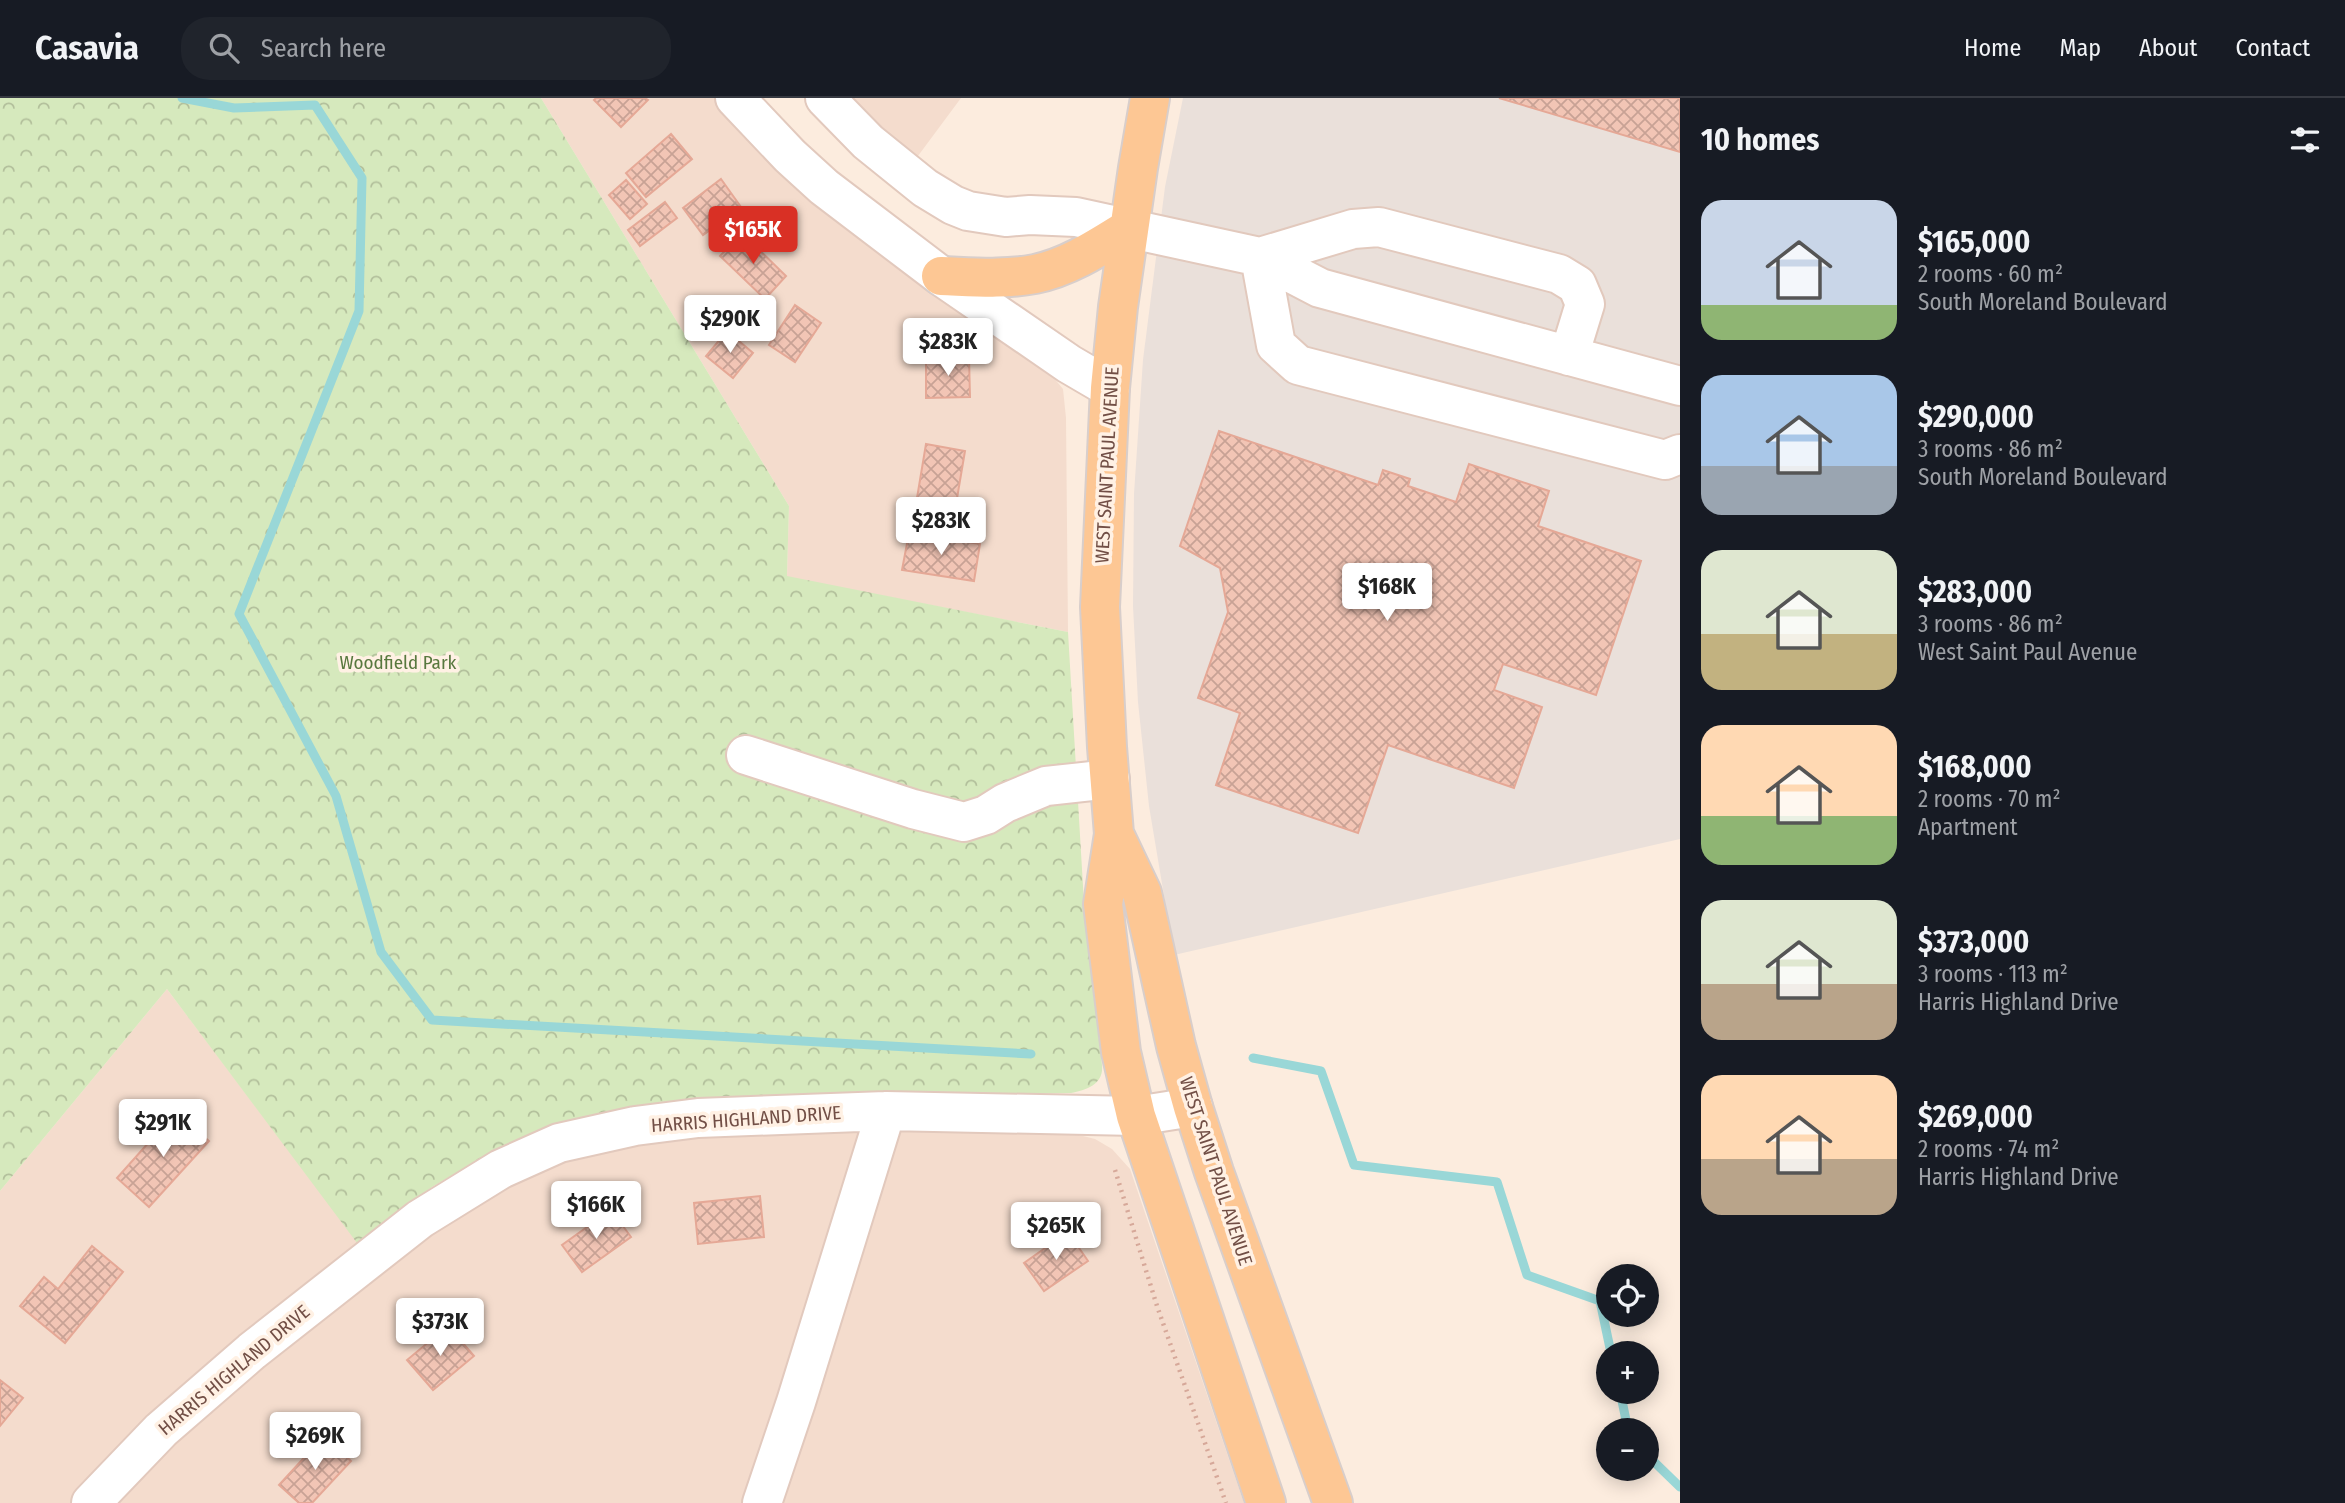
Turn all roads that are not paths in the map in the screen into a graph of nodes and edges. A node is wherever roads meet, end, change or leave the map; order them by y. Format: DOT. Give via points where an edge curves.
graph roads {
  1 [pos="735,98"];
  2 [pos="825,98"];
  3 [pos="1150,98"];
  4 [pos="900,167"];
  5 [pos="864,217"];
  6 [pos="1128,229"];
  7 [pos="1260,257"];
  8 [pos="941,276"];
  9 [pos="1569,356"];
  10 [pos="1680,386"];
  11 [pos="1110,388"];
  12 [pos="1680,454"];
  13 [pos="746,755"];
  14 [pos="1110,779"];
  15 [pos="1114,834"];
  16 [pos="1193,1107"];
  17 [pos="886,1111"];
  18 [pos="1136,1116"];
  19 [pos="91,1503"];
  20 [pos="762,1503"];
  21 [pos="1266,1503"];
  22 [pos="1333,1503"];
  1 -- 5 [label="street" via="790,156"];
  2 -- 4 [label="street"];
  3 -- 6 [label="main road, WEST SAINT PAUL AVENUE"];
  4 -- 5 [label="street"];
  4 -- 6 [label="street" via="925,188 968,211 1006,217 1076,217"];
  5 -- 8 [label="street"];
  6 -- 7 [label="street"];
  6 -- 8 [label="main road" via="1084,256 1036,274"];
  6 -- 11 [label="main road, WEST SAINT PAUL AVENUE"];
  7 -- 9 [label="street" via="1320,288"];
  7 -- 9 [label="street" via="1353,229 1379,228 1559,274 1577,285 1585,304"];
  7 -- 12 [label="street" via="1276,345 1298,365 1665,460"];
  8 -- 11 [label="street"];
  9 -- 10 [label="street"];
  11 -- 14 [label="main road, WEST SAINT PAUL AVENUE" via="1100,607"];
  13 -- 14 [label="street" via="913,810 964,822 1046,786"];
  14 -- 15 [label="main road, WEST SAINT PAUL AVENUE"];
  15 -- 16 [label="main road, WEST SAINT PAUL AVENUE" via="1142,893"];
  15 -- 18 [label="main road, WEST SAINT PAUL AVENUE" via="1103,904 1121,1052"];
  16 -- 18 [label="street, HARRIS HIGHLAND DRIVE"];
  16 -- 22 [label="main road, WEST SAINT PAUL AVENUE"];
  17 -- 18 [label="street, HARRIS HIGHLAND DRIVE"];
  17 -- 19 [label="street, HARRIS HIGHLAND DRIVE" via="698,1118 635,1126 559,1143 501,1169 420,1219 252,1351 161,1430"];
  17 -- 20 [label="street"];
  18 -- 21 [label="main road, WEST SAINT PAUL AVENUE"];
}
